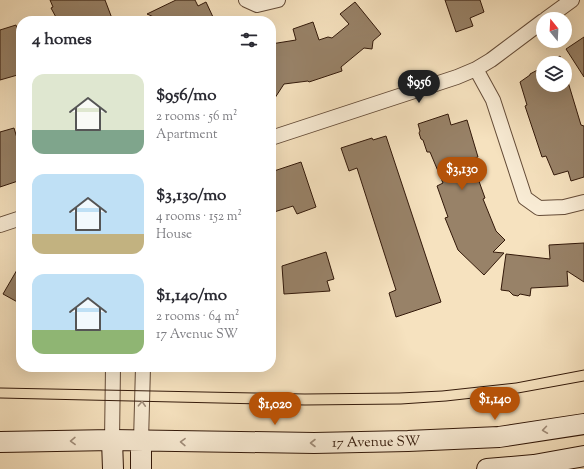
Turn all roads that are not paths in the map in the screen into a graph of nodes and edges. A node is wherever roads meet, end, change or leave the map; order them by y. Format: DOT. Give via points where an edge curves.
graph roads {
  1 [pos="246,0"];
  2 [pos="278,0"];
  3 [pos="572,0"];
  4 [pos="556,12"];
  5 [pos="536,26"];
  6 [pos="476,69"];
  7 [pos="276,136"];
  8 [pos="584,202"];
  9 [pos="16,219"];
  10 [pos="0,224"];
  11 [pos="113,372"];
  12 [pos="144,372"];
  13 [pos="584,424"];
  14 [pos="112,440"];
  15 [pos="141,441"];
  16 [pos="0,442"];
  17 [pos="584,456"];
  18 [pos="113,469"];
  19 [pos="141,469"];
  20 [pos="487,469"];
  1 -- 2 [label="street" via="257,5"];
  3 -- 4 [label="street"];
  5 -- 6 [label="street"];
  6 -- 7 [label="street" via="446,82"];
  6 -- 8 [label="street" via="493,100 525,198 539,208 564,207"];
  9 -- 10 [label="street"];
  11 -- 14 [label="street"];
  15 -- 12 [label="street, one-way"];
  13 -- 15 [label="main road, 17 Avenue SW, one-way" via="499,437 408,441"];
  14 -- 15 [label="main road, 17 Avenue SW"];
  14 -- 16 [label="main road, 17 Avenue SW, one-way"];
  14 -- 18 [label="main road"];
  15 -- 19 [label="main road"];
  17 -- 20 [label="main road" via="534,465"];
}
